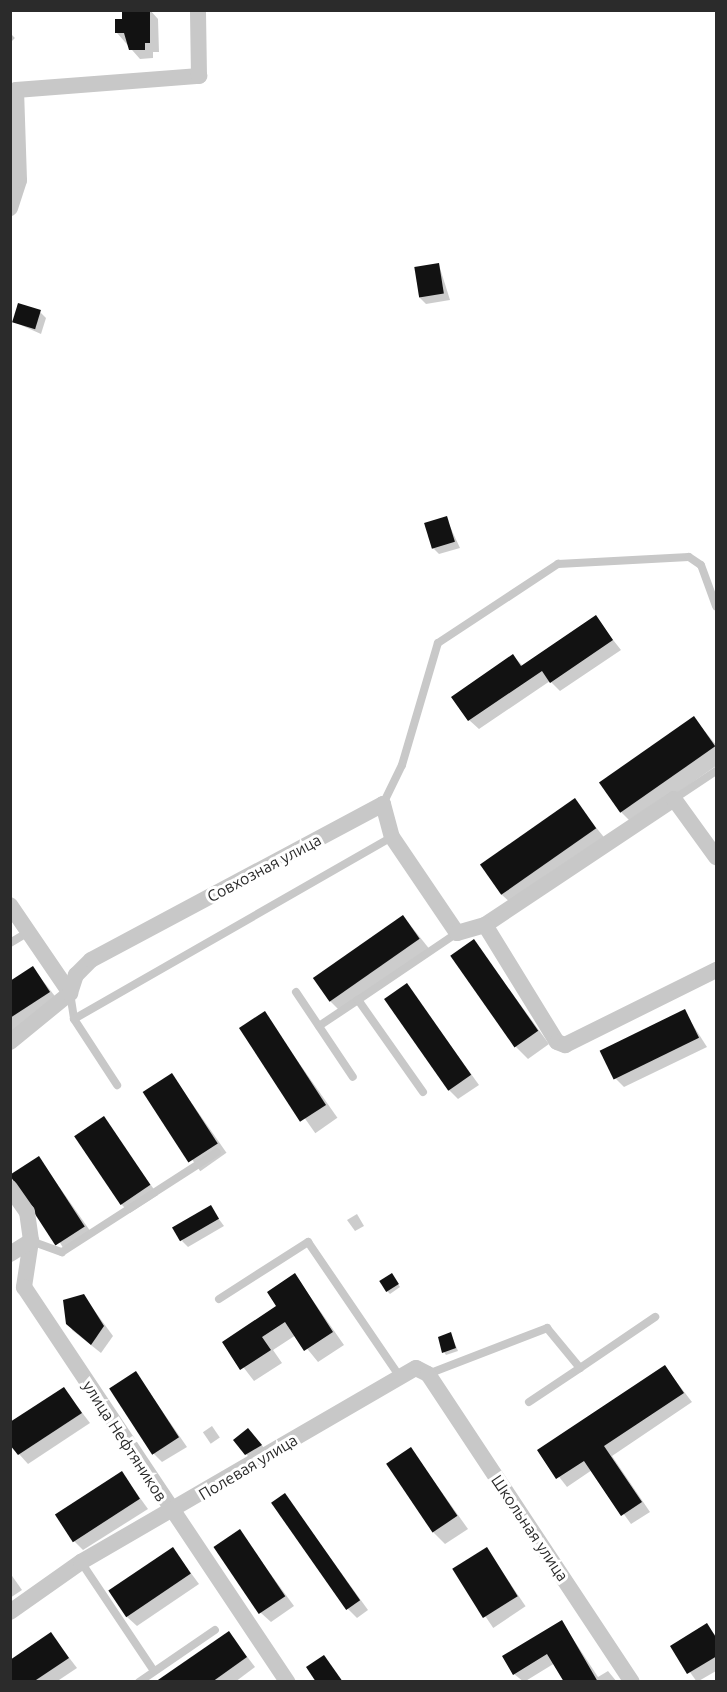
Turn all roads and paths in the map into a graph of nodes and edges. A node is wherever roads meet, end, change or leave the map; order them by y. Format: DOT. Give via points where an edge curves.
graph roads {
  1 [pos="198,10"];
  2 [pos="13,90"];
  3 [pos="10,208"];
  4 [pos="717,606"];
  5 [pos="717,771"];
  6 [pos="674,799"];
  7 [pos="383,804"];
  8 [pos="393,837"];
  9 [pos="717,857"];
  10 [pos="10,905"];
  11 [pos="485,925"];
  12 [pos="457,933"];
  13 [pos="25,934"];
  14 [pos="10,943"];
  15 [pos="717,970"];
  16 [pos="297,992"];
  17 [pos="70,993"];
  18 [pos="358,1000"];
  19 [pos="74,1019"];
  20 [pos="319,1026"];
  21 [pos="10,1042"];
  22 [pos="352,1077"];
  23 [pos="117,1085"];
  24 [pos="423,1092"];
  25 [pos="217,1152"];
  26 [pos="10,1188"];
  27 [pos="31,1241"];
  28 [pos="10,1254"];
  29 [pos="219,1299"];
  30 [pos="656,1317"];
  31 [pos="580,1368"];
  32 [pos="428,1374"];
  33 [pos="400,1377"];
  34 [pos="529,1402"];
  35 [pos="172,1512"];
  36 [pos="81,1562"];
  37 [pos="10,1612"];
  38 [pos="215,1630"];
  39 [pos="154,1671"];
  40 [pos="139,1682"];
  41 [pos="287,1682"];
  42 [pos="632,1682"];
  1 -- 2 [label="street" via="199,76"];
  2 -- 3 [label="street" via="19,180"];
  4 -- 7 [label="lane" via="702,565 689,556 558,564 438,644 402,765"];
  5 -- 6 [label="lane"];
  6 -- 9 [label="street"];
  6 -- 11 [label="street"];
  7 -- 8 [label="street"];
  7 -- 17 [label="street, Совхозная улица" via="92,960 76,975"];
  8 -- 12 [label="street"];
  8 -- 19 [label="lane"];
  10 -- 13 [label="street"];
  11 -- 12 [label="street"];
  11 -- 15 [label="street" via="557,1042 565,1045"];
  12 -- 18 [label="lane"];
  13 -- 14 [label="lane"];
  13 -- 17 [label="street"];
  16 -- 20 [label="lane"];
  17 -- 19 [label="lane"];
  17 -- 21 [label="street, Совхозная улица"];
  18 -- 20 [label="lane"];
  18 -- 24 [label="lane"];
  19 -- 23 [label="lane"];
  20 -- 22 [label="lane"];
  25 -- 27 [label="lane" via="62,1252"];
  26 -- 27 [label="street, улица Нефтяников" via="27,1212"];
  27 -- 28 [label="street"];
  27 -- 35 [label="street, улица Нефтяников" via="24,1287"];
  29 -- 33 [label="lane" via="308,1242"];
  30 -- 31 [label="lane"];
  31 -- 32 [label="lane" via="547,1328"];
  31 -- 34 [label="lane"];
  32 -- 33 [label="street, Полевая улица" via="416,1368"];
  32 -- 42 [label="street, Школьная улица"];
  33 -- 35 [label="street, Полевая улица"];
  35 -- 36 [label="street, Полевая улица"];
  35 -- 41 [label="street, улица Нефтяников"];
  36 -- 37 [label="street, Полевая улица"];
  36 -- 39 [label="lane"];
  38 -- 39 [label="lane"];
  39 -- 40 [label="lane"];
}
